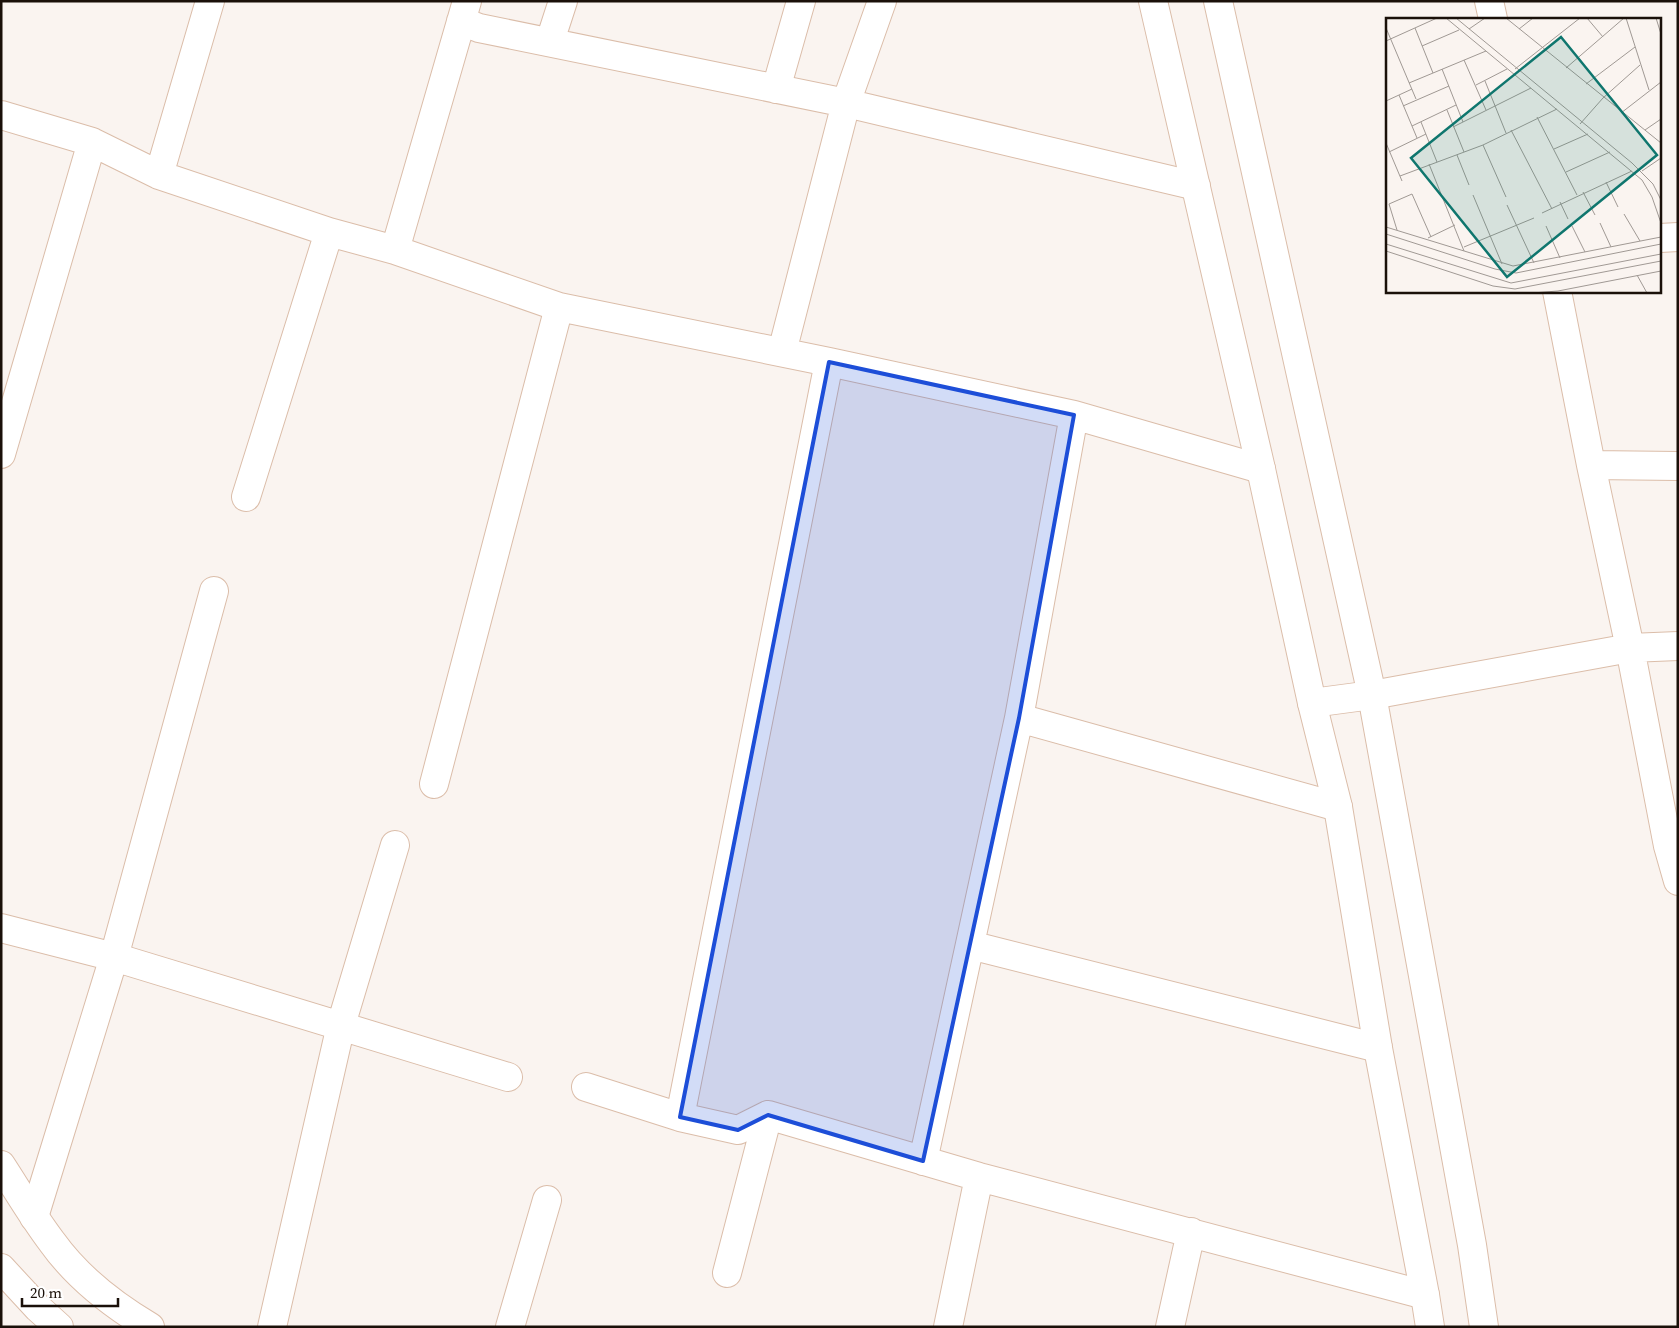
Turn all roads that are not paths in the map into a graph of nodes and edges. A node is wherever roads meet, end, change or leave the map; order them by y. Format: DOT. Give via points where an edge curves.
graph roads {
  1 [pos="210,1"];
  2 [pos="563,1"];
  3 [pos="801,1"];
  4 [pos="882,1"];
  5 [pos="1154,1"];
  6 [pos="1218,1"];
  7 [pos="1489,1"];
  8 [pos="464,11"];
  9 [pos="1493,18"];
  10 [pos="550,41"];
  11 [pos="776,89"];
  12 [pos="846,103"];
  13 [pos="1,115"];
  14 [pos="92,142"];
  15 [pos="159,175"];
  16 [pos="1196,186"];
  17 [pos="329,232"];
  18 [pos="1678,237"];
  19 [pos="1662,238"];
  20 [pos="395,250"];
  21 [pos="1557,292"];
  22 [pos="559,307"];
  23 [pos="782,352"];
  24 [pos="829,362"];
  25 [pos="1074,415"];
  26 [pos="1,454"];
  27 [pos="1591,465"];
  28 [pos="1678,466"];
  29 [pos="1261,469"];
  30 [pos="246,497"];
  31 [pos="214,591"];
  32 [pos="1678,646"];
  33 [pos="1630,648"];
  34 [pos="1372,695"];
  35 [pos="1312,703"];
  36 [pos="1019,718"];
  37 [pos="434,784"];
  38 [pos="1338,807"];
  39 [pos="395,845"];
  40 [pos="1673,846"];
  41 [pos="1678,881"];
  42 [pos="1,928"];
  43 [pos="970,946"];
  44 [pos="114,957"];
  45 [pos="341,1025"];
  46 [pos="1378,1048"];
  47 [pos="508,1077"];
  48 [pos="586,1087"];
  49 [pos="768,1115"];
  50 [pos="680,1117"];
  51 [pos="923,1161"];
  52 [pos="1,1165"];
  53 [pos="979,1176"];
  54 [pos="547,1200"];
  55 [pos="34,1217"];
  56 [pos="1191,1232"];
  57 [pos="1,1268"];
  58 [pos="727,1273"];
  59 [pos="1425,1295"];
  60 [pos="59,1327"];
  61 [pos="150,1327"];
  62 [pos="272,1327"];
  63 [pos="510,1327"];
  64 [pos="948,1327"];
  65 [pos="1170,1327"];
  66 [pos="1430,1327"];
  67 [pos="1484,1327"];
  1 -- 15 [label="street"];
  2 -- 10 [label="street"];
  3 -- 11 [label="street"];
  4 -- 12 [label="street"];
  5 -- 16 [label="street"];
  6 -- 34 [label="street"];
  7 -- 9 [label="street"];
  8 -- 10 [label="street" via="479,28"];
  8 -- 20 [label="street"];
  10 -- 11 [label="street"];
  11 -- 12 [label="street"];
  12 -- 16 [label="street"];
  12 -- 23 [label="street"];
  13 -- 14 [label="street"];
  14 -- 15 [label="street"];
  14 -- 26 [label="street"];
  15 -- 17 [label="street"];
  16 -- 29 [label="street"];
  17 -- 20 [label="street"];
  17 -- 30 [label="street"];
  18 -- 19 [label="street"];
  20 -- 22 [label="street"];
  21 -- 27 [label="street"];
  22 -- 23 [label="street"];
  22 -- 37 [label="street"];
  23 -- 24 [label="street"];
  24 -- 25 [label="street"];
  24 -- 50 [label="street"];
  25 -- 29 [label="street"];
  25 -- 36 [label="street"];
  27 -- 28 [label="street"];
  27 -- 33 [label="street"];
  29 -- 35 [label="street"];
  31 -- 44 [label="street"];
  32 -- 33 [label="street"];
  33 -- 34 [label="street"];
  33 -- 40 [label="street"];
  34 -- 35 [label="street"];
  34 -- 67 [label="street"];
  35 -- 38 [label="street"];
  36 -- 38 [label="street"];
  36 -- 43 [label="street"];
  38 -- 46 [label="street"];
  39 -- 45 [label="street"];
  40 -- 41 [label="street"];
  42 -- 44 [label="street"];
  43 -- 46 [label="street"];
  43 -- 51 [label="street"];
  44 -- 45 [label="street"];
  44 -- 55 [label="street"];
  45 -- 47 [label="street"];
  45 -- 62 [label="street"];
  46 -- 59 [label="street"];
  48 -- 50 [label="street"];
  49 -- 50 [label="street" via="738,1130"];
  49 -- 51 [label="street"];
  49 -- 58 [label="street"];
  51 -- 53 [label="street"];
  52 -- 55 [label="street"];
  53 -- 56 [label="street"];
  53 -- 64 [label="street"];
  54 -- 63 [label="street"];
  55 -- 61 [label="street" via="73,1267 122,1309"];
  56 -- 59 [label="street"];
  56 -- 65 [label="street"];
  57 -- 60 [label="street"];
  59 -- 66 [label="street"];
}
